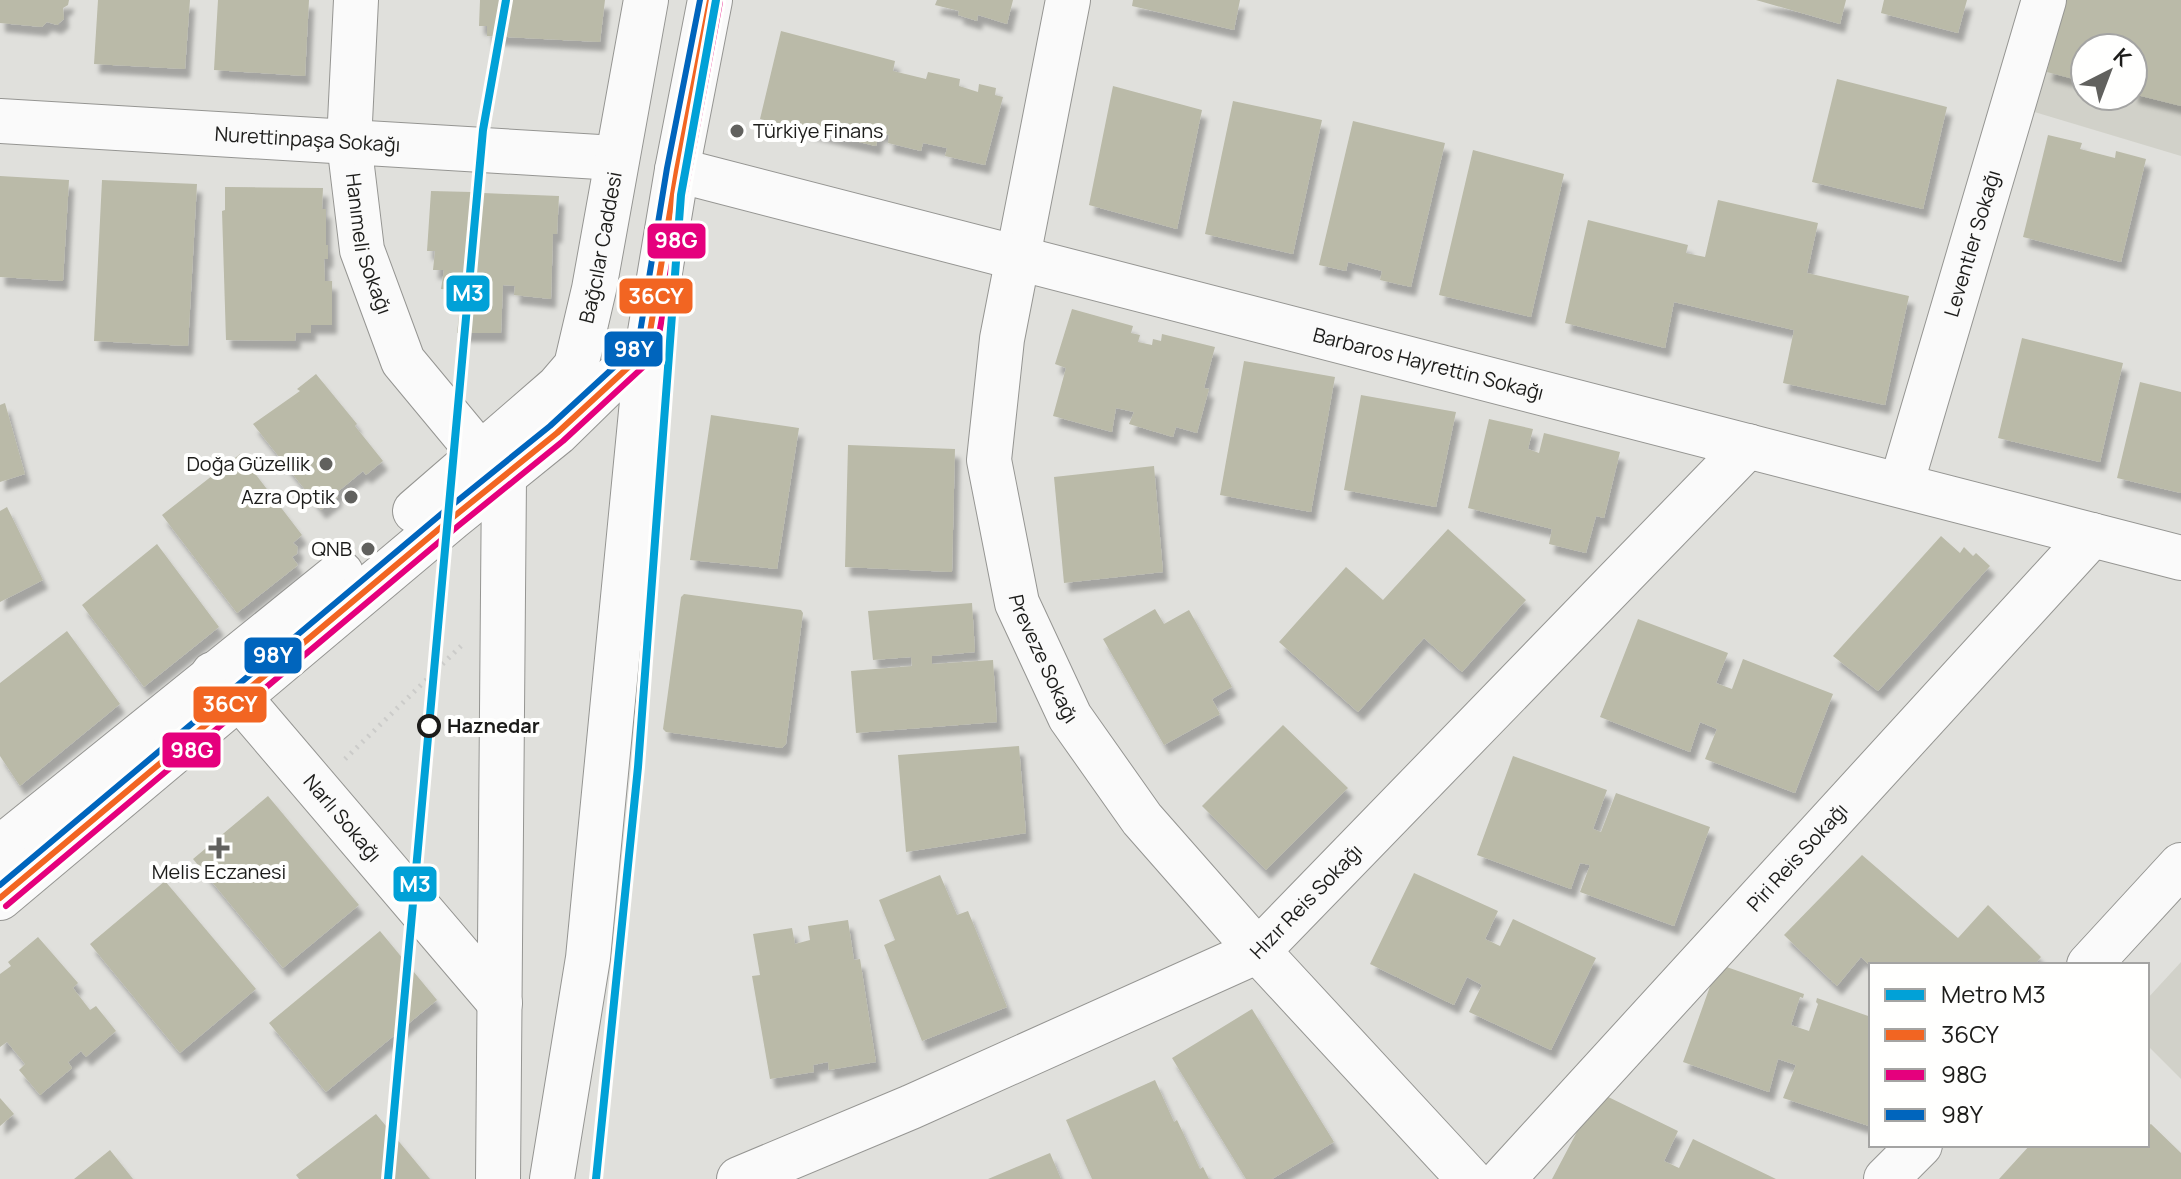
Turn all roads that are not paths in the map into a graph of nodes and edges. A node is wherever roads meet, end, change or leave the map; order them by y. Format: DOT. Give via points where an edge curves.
graph roads {
  1 [pos="356,0"];
  2 [pos="646,0"];
  3 [pos="710,0"];
  4 [pos="1068,0"];
  5 [pos="2044,0"];
  6 [pos="0,121"];
  7 [pos="349,142"];
  8 [pos="616,158"];
  9 [pos="677,170"];
  10 [pos="1018,257"];
  11 [pos="647,350"];
  12 [pos="1748,446"];
  13 [pos="492,466"];
  14 [pos="1901,485"];
  15 [pos="2092,535"];
  16 [pos="2181,558"];
  17 [pos="226,685"];
  18 [pos="2181,865"];
  19 [pos="6,868"];
  20 [pos="1258,951"];
  21 [pos="2091,963"];
  22 [pos="500,1003"];
  23 [pos="1918,1147"];
  24 [pos="498,1179"];
  25 [pos="552,1179"];
  26 [pos="739,1179"];
  27 [pos="1469,1179"];
  28 [pos="1503,1179"];
  29 [pos="1886,1179"];
  1 -- 7 [label="street, Hanımeli Sokağı"];
  2 -- 8 [label="street, Bağcılar Caddesi"];
  3 -- 9 [label="street"];
  4 -- 10 [label="street, Preveze Sokağı"];
  5 -- 14 [label="street, Leventler Sokağı"];
  6 -- 7 [label="street, Nurettinpaşa Sokağı"];
  7 -- 8 [label="street, Nurettinpaşa Sokağı"];
  7 -- 13 [label="street, Hanımeli Sokağı" via="362,250 403,361"];
  8 -- 13 [label="street, Bağcılar Caddesi" via="576,366"];
  9 -- 10 [label="street, Barbaros Hayrettin Sokağı"];
  9 -- 11 [label="street"];
  10 -- 12 [label="street, Barbaros Hayrettin Sokağı"];
  10 -- 20 [label="street, Preveze Sokağı" via="1002,339 989,460 1017,603 1070,717 1142,819"];
  11 -- 13 [label="street" via="557,433"];
  11 -- 25 [label="street" via="588,958"];
  12 -- 14 [label="street, Barbaros Hayrettin Sokağı"];
  12 -- 20 [label="street, Hızır Reis Sokağı"];
  13 -- 17 [label="street" via="321,590"];
  13 -- 22 [label="street"];
  14 -- 15 [label="street, Barbaros Hayrettin Sokağı"];
  15 -- 16 [label="street, Barbaros Hayrettin Sokağı"];
  15 -- 28 [label="street, Piri Reis Sokağı"];
  17 -- 19 [label="street"];
  17 -- 22 [label="street, Narlı Sokağı"];
  18 -- 21 [label="street"];
  20 -- 26 [label="street, Hızır Reis Sokağı"];
  20 -- 27 [label="street, Preveze Sokağı"];
  22 -- 24 [label="street"];
  23 -- 29 [label="street"];
}
